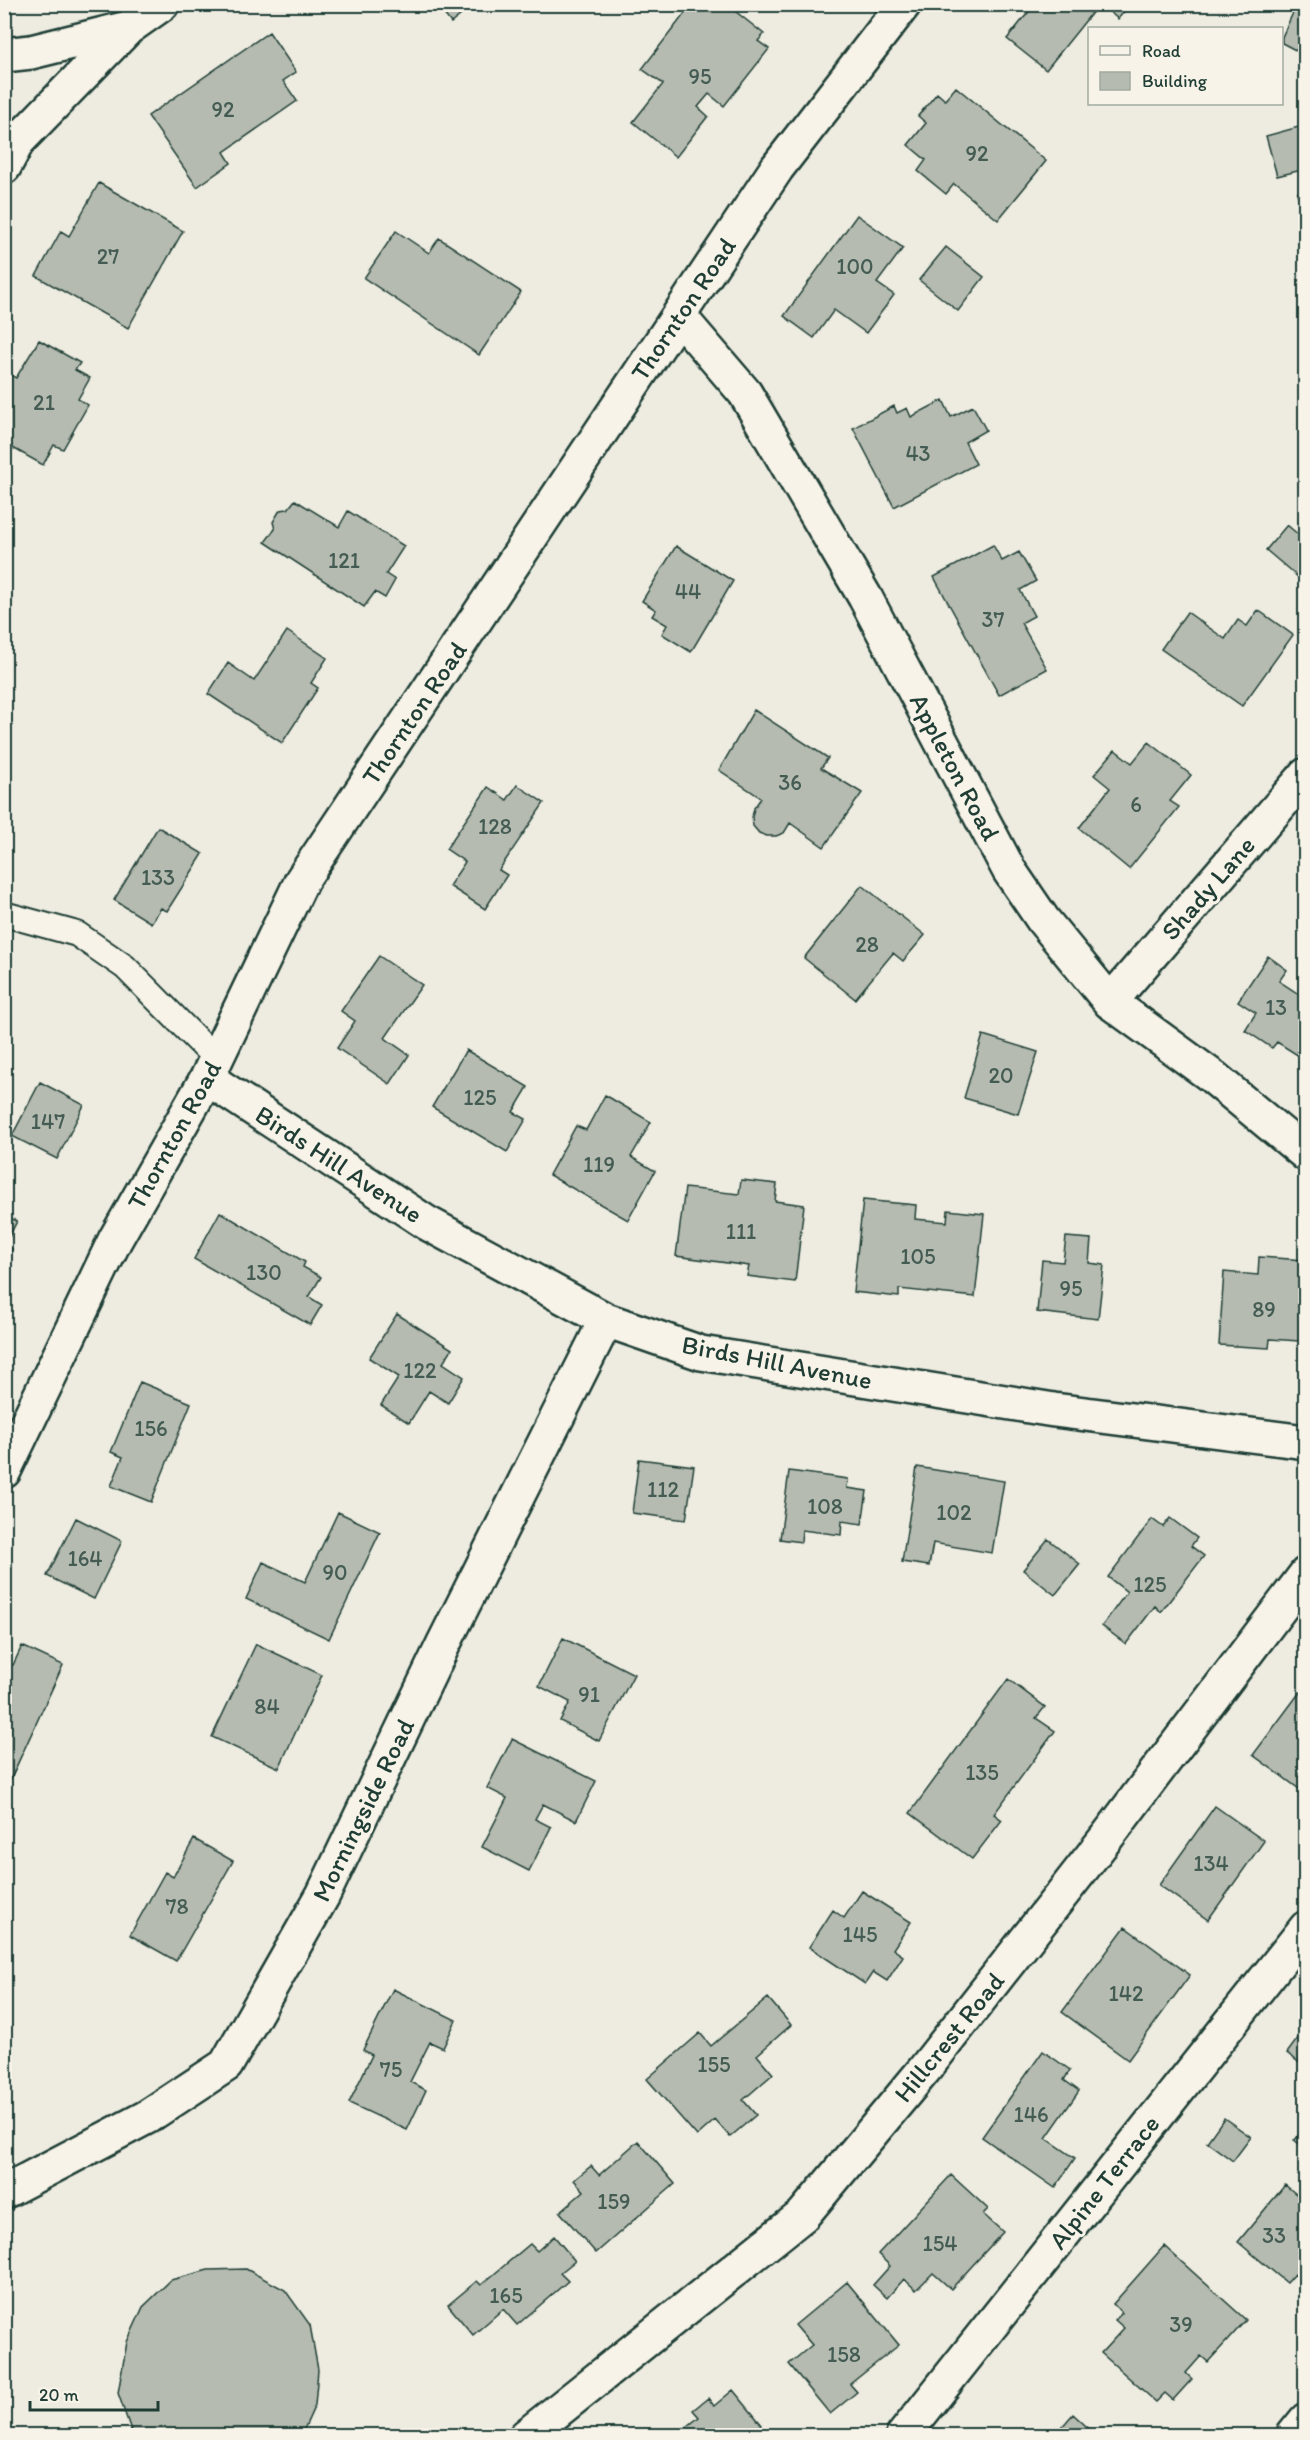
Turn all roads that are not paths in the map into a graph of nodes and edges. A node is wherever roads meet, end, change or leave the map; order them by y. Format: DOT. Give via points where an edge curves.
graph roads {
  1 [pos="162,4"];
  2 [pos="904,4"];
  3 [pos="128,28"];
  4 [pos="4,55"];
  5 [pos="4,167"];
  6 [pos="679,316"];
  7 [pos="1305,775"];
  8 [pos="4,914"];
  9 [pos="1110,1002"];
  10 [pos="212,1068"];
  11 [pos="1305,1154"];
  12 [pos="606,1320"];
  13 [pos="1305,1442"];
  14 [pos="4,1471"];
  15 [pos="1305,1574"];
  16 [pos="1305,1928"];
  17 [pos="4,2192"];
  18 [pos="1305,2420"];
  19 [pos="533,2434"];
  20 [pos="903,2436"];
  21 [pos="1293,2436"];
  1 -- 3 [label="street"];
  2 -- 6 [label="street, Thornton Road" via="777,168"];
  3 -- 4 [label="street"];
  3 -- 5 [label="street" via="18,141"];
  6 -- 9 [label="street, Appleton Road" via="745,393 864,597 1009,870 1042,920"];
  6 -- 10 [label="street, Thornton Road" via="302,880"];
  7 -- 9 [label="street, Shady Lane"];
  8 -- 10 [label="lane" via="77,934 125,967"];
  9 -- 11 [label="street, Appleton Road" via="1213,1077"];
  10 -- 12 [label="street, Birds Hill Avenue" via="427,1223"];
  10 -- 14 [label="street, Thornton Road" via="115,1240"];
  12 -- 13 [label="street, Birds Hill Avenue" via="701,1353 1054,1410"];
  12 -- 17 [label="street, Morningside Road" via="323,1895 226,2065 147,2117"];
  15 -- 19 [label="street, Hillcrest Road" via="1110,1833 924,2070 803,2215"];
  16 -- 20 [label="street, Alpine Terrace"];
  18 -- 21 [label="street"];
}
